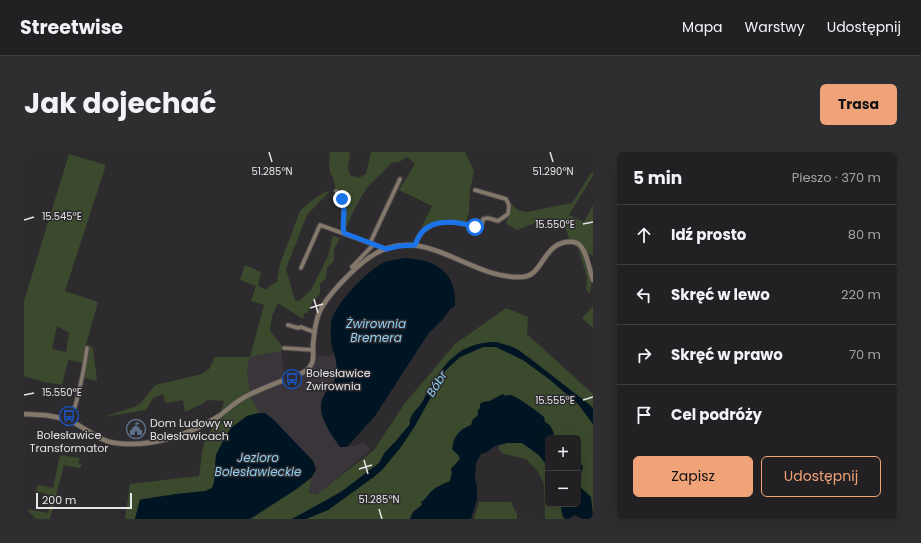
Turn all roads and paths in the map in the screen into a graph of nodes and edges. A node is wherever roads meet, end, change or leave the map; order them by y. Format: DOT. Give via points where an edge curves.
graph roads {
  1 [pos="400,179"];
  2 [pos="475,190"];
  3 [pos="336,191"];
  4 [pos="344,233"];
  5 [pos="372,243"];
  6 [pos="415,245"];
  7 [pos="386,249"];
  8 [pos="352,267"];
  9 [pos="301,268"];
  10 [pos="593,280"];
  11 [pos="288,325"];
  12 [pos="314,332"];
  13 [pos="87,348"];
  14 [pos="284,348"];
  15 [pos="313,350"];
  16 [pos="24,414"];
  17 [pos="71,421"];
  1 -- 5 [label="street"];
  2 -- 6 [label="street" via="506,199 509,205 508,214 498,221 483,219 479,228 461,222 430,226 423,231"];
  3 -- 4 [label="street" via="341,196 345,208"];
  4 -- 5 [label="street"];
  4 -- 9 [label="street" via="320,225"];
  5 -- 7 [label="street"];
  5 -- 8 [label="street"];
  6 -- 7 [label="street"];
  6 -- 10 [label="street" via="439,251 485,271 527,277 534,273 551,249 564,243 575,242 581,245 585,252"];
  7 -- 12 [label="street" via="360,264 328,298 319,313"];
  11 -- 12 [label="street"];
  12 -- 15 [label="street"];
  13 -- 17 [label="street" via="79,397"];
  14 -- 15 [label="street"];
  15 -- 17 [label="street" via="313,362 309,369 241,399 221,415 199,427 166,439 142,443 114,443"];
  16 -- 17 [label="street" via="59,417"];
}
